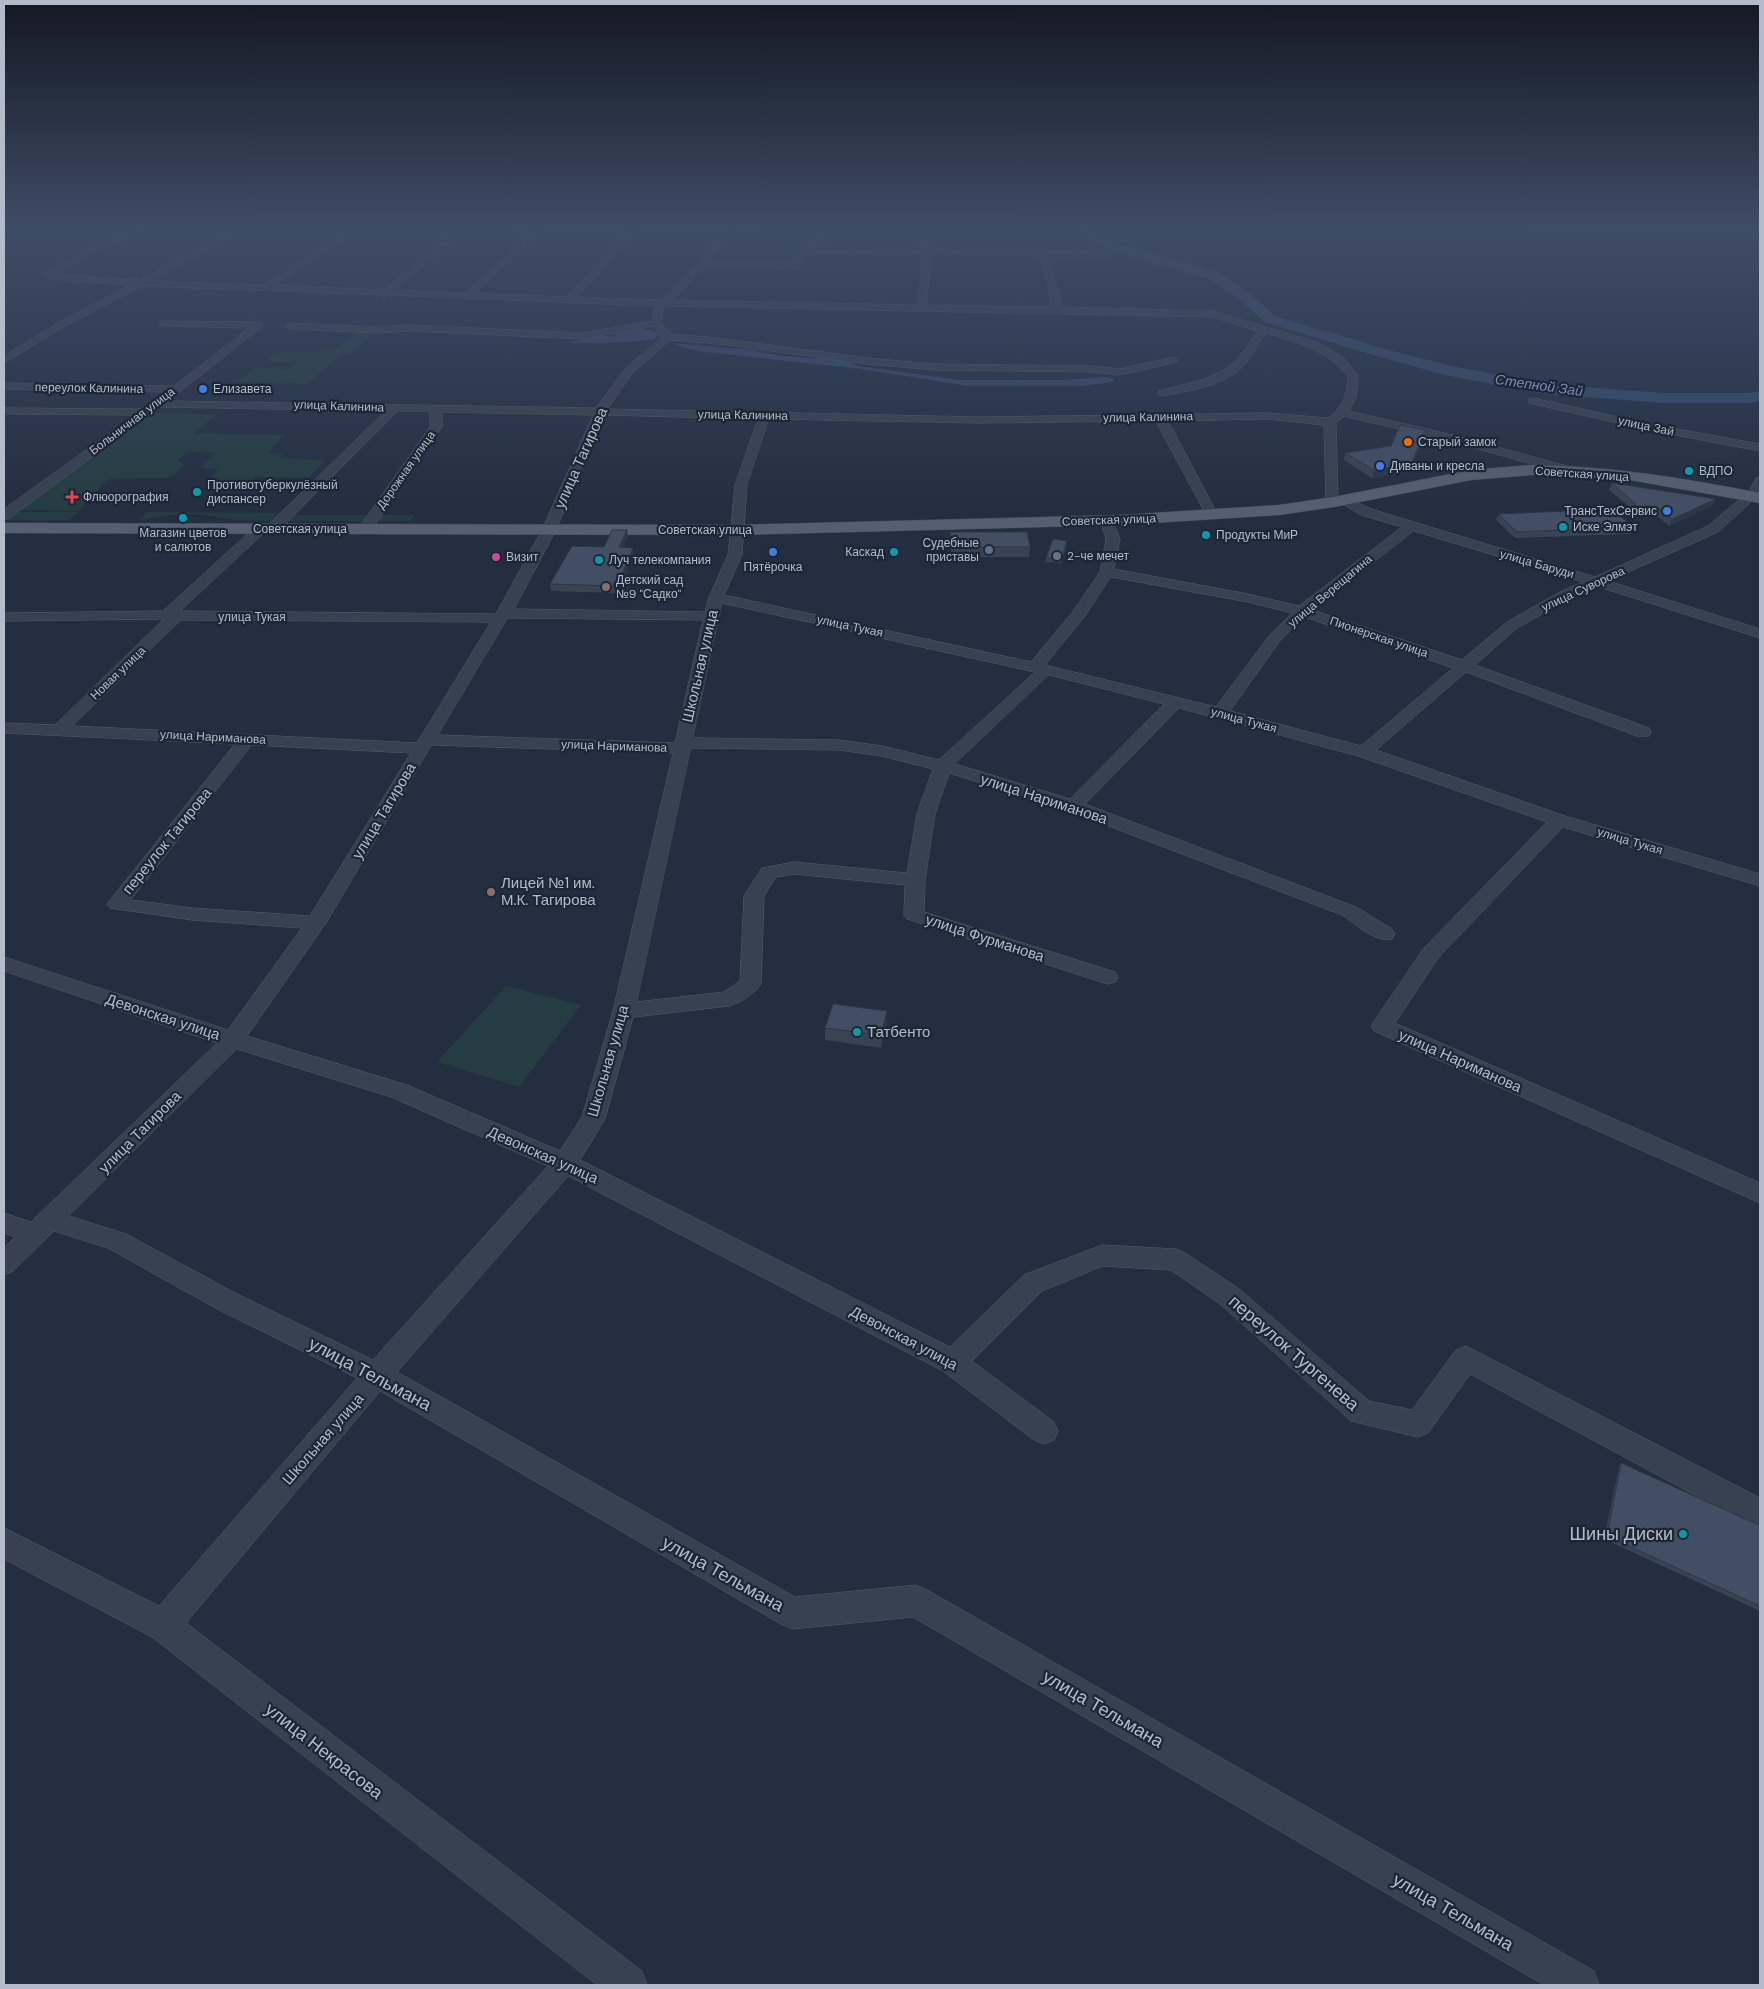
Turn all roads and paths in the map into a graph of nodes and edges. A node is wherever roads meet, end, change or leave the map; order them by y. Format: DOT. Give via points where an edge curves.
graph roads {
  1 [pos="66,322"];
  2 [pos="1240,322"];
  3 [pos="163,323"];
  4 [pos="656,323"];
  5 [pos="290,326"];
  6 [pos="1265,329"];
  7 [pos="668,337"];
  8 [pos="4,360"];
  9 [pos="1173,360"];
  10 [pos="4,386"];
  11 [pos="175,389"];
  12 [pos="1163,393"];
  13 [pos="1533,401"];
  14 [pos="152,408"];
  15 [pos="395,408"];
  16 [pos="436,408"];
  17 [pos="4,411"];
  18 [pos="600,411"];
  19 [pos="1343,413"];
  20 [pos="765,416"];
  21 [pos="1160,417"];
  22 [pos="1330,422"];
  23 [pos="1760,448"];
  24 [pos="1570,471"];
  25 [pos="1760,481"];
  26 [pos="1403,489"];
  27 [pos="1754,500"];
  28 [pos="1338,501"];
  29 [pos="1212,515"];
  30 [pos="4,516"];
  31 [pos="1106,520"];
  32 [pos="1412,526"];
  33 [pos="4,528"];
  34 [pos="266,529"];
  35 [pos="365,529"];
  36 [pos="549,530"];
  37 [pos="736,530"];
  38 [pos="1107,572"];
  39 [pos="1598,582"];
  40 [pos="714,606"];
  41 [pos="1302,612"];
  42 [pos="503,615"];
  43 [pos="172,616"];
  44 [pos="4,617"];
  45 [pos="1760,634"];
  46 [pos="1464,666"];
  47 [pos="1041,668"];
  48 [pos="1174,702"];
  49 [pos="1220,713"];
  50 [pos="4,728"];
  51 [pos="60,730"];
  52 [pos="1643,732"];
  53 [pos="248,739"];
  54 [pos="424,744"];
  55 [pos="682,745"];
  56 [pos="1364,752"];
  57 [pos="943,766"];
  58 [pos="1073,806"];
  59 [pos="1559,820"];
  60 [pos="915,880"];
  61 [pos="1760,880"];
  62 [pos="316,923"];
  63 [pos="1385,934"];
  64 [pos="4,964"];
  65 [pos="1108,977"];
  66 [pos="624,1011"];
  67 [pos="233,1040"];
  68 [pos="565,1163"];
  69 [pos="1760,1193"];
  70 [pos="4,1223"];
  71 [pos="43,1227"];
  72 [pos="4,1264"];
  73 [pos="953,1362"];
  74 [pos="378,1375"];
  75 [pos="1044,1431"];
  76 [pos="1760,1514"];
  77 [pos="4,1543"];
  78 [pos="163,1626"];
  79 [pos="628,1985"];
  80 [pos="1580,1985"];
  1 -- 8 [label="street"];
  2 -- 6 [label="street"];
  3 -- 11 [label="street, Больничная улица" via="259,325"];
  4 -- 5 [label="street" via="583,336"];
  4 -- 7 [label="street"];
  6 -- 12 [label="street" via="1243,361 1224,375"];
  6 -- 19 [label="street" via="1315,345 1340,360 1353,376 1352,396"];
  7 -- 9 [label="street" via="935,367 1120,372"];
  7 -- 18 [label="street, улица Тагирова" via="628,372"];
  10 -- 11 [label="street, переулок Калинина"];
  11 -- 14 [label="street, Больничная улица"];
  13 -- 23 [label="street, улица Зай"];
  14 -- 15 [label="street, улица Калинина"];
  14 -- 17 [label="street, улица Калинина"];
  14 -- 30 [label="street, Больничная улица"];
  15 -- 16 [label="street, улица Калинина"];
  15 -- 34 [label="street, Новая улица"];
  16 -- 18 [label="street, улица Калинина"];
  16 -- 35 [label="street, Дорожная улица" via="436,427"];
  18 -- 20 [label="street, улица Калинина"];
  18 -- 36 [label="street, улица Тагирова"];
  19 -- 22 [label="street"];
  19 -- 24 [label="street" via="1485,444"];
  20 -- 21 [label="street, улица Калинина" via="979,420"];
  20 -- 37 [label="street, Школьная улица" via="741,486"];
  21 -- 22 [label="street, улица Калинина" via="1267,416"];
  21 -- 29 [label="street"];
  22 -- 28 [label="street"];
  24 -- 26 [label="main road, Советская улица" via="1495,472"];
  24 -- 27 [label="main road, Советская улица" via="1626,476"];
  25 -- 27 [label="street, улица Суворова"];
  26 -- 27 [label="main road, Советская улица" via="1494,479 1581,479"];
  26 -- 28 [label="main road, Советская улица"];
  27 -- 39 [label="street, улица Суворова" via="1713,529"];
  28 -- 29 [label="main road, Советская улица" via="1282,510"];
  28 -- 32 [label="street, улица Баруди"];
  29 -- 31 [label="main road, Советская улица"];
  31 -- 37 [label="main road, Советская улица"];
  31 -- 38 [label="street, улица Фурманова" via="1114,539"];
  32 -- 39 [label="street, улица Баруди"];
  32 -- 41 [label="street, улица Верещагина"];
  33 -- 34 [label="main road, Советская улица"];
  34 -- 35 [label="main road, Советская улица"];
  34 -- 43 [label="street, Новая улица"];
  35 -- 36 [label="main road, Советская улица"];
  36 -- 37 [label="main road, Советская улица"];
  36 -- 42 [label="street, улица Тагирова"];
  37 -- 40 [label="street, Школьная улица" via="735,555"];
  38 -- 41 [label="street, Пионерская улица" via="1248,598"];
  38 -- 47 [label="street, улица Фурманова"];
  39 -- 45 [label="street, улица Баруди"];
  39 -- 46 [label="street, улица Суворова" via="1567,594 1512,625"];
  40 -- 42 [label="street, улица Тукая"];
  40 -- 47 [label="street, улица Тукая"];
  40 -- 55 [label="street, Школьная улица"];
  41 -- 46 [label="street, Пионерская улица"];
  41 -- 49 [label="street, улица Верещагина" via="1274,639"];
  42 -- 43 [label="street, улица Тукая"];
  42 -- 54 [label="street, улица Тагирова"];
  43 -- 44 [label="street, улица Тукая"];
  43 -- 51 [label="street, Новая улица"];
  46 -- 52 [label="street, Пионерская улица"];
  46 -- 56 [label="street, улица Суворова"];
  47 -- 48 [label="street, улица Тукая"];
  47 -- 57 [label="street, улица Фурманова"];
  48 -- 49 [label="street, улица Тукая"];
  48 -- 58 [label="street"];
  49 -- 56 [label="street, улица Тукая"];
  50 -- 51 [label="street, улица Нариманова"];
  51 -- 53 [label="street, улица Нариманова"];
  53 -- 54 [label="street, улица Нариманова"];
  53 -- 62 [label="street, переулок Тагирова" via="117,904 192,914"];
  54 -- 55 [label="street, улица Нариманова"];
  54 -- 62 [label="street, улица Тагирова"];
  55 -- 57 [label="street, улица Нариманова" via="839,745 882,751"];
  55 -- 66 [label="street, Школьная улица"];
  56 -- 59 [label="street, улица Тукая"];
  57 -- 58 [label="street, улица Нариманова"];
  57 -- 60 [label="street, улица Фурманова" via="926,814"];
  58 -- 63 [label="street, улица Нариманова" via="1350,910"];
  59 -- 61 [label="street, улица Тукая"];
  59 -- 69 [label="street, улица Нариманова" via="1431,953 1382,1026"];
  60 -- 65 [label="street, улица Фурманова" via="914,915"];
  60 -- 66 [label="street" via="794,868 768,872 754,896 750,984 729,999"];
  62 -- 67 [label="street, улица Тагирова"];
  64 -- 67 [label="street, Девонская улица"];
  66 -- 68 [label="street, Школьная улица" via="593,1118"];
  67 -- 68 [label="street, Девонская улица" via="399,1091"];
  67 -- 71 [label="street, улица Тагирова"];
  68 -- 73 [label="street, Девонская улица"];
  68 -- 74 [label="street, Школьная улица"];
  70 -- 71 [label="street, улица Тельмана"];
  71 -- 72 [label="street, улица Тагирова"];
  71 -- 74 [label="street, улица Тельмана" via="118,1242 228,1302"];
  73 -- 75 [label="street, Девонская улица"];
  73 -- 76 [label="street, переулок Тургенева" via="1034,1284 1102,1255 1176,1260 1229,1296 1361,1412 1418,1424 1466,1358"];
  74 -- 78 [label="street, Школьная улица"];
  74 -- 80 [label="street, улица Тельмана" via="792,1613 916,1601"];
  77 -- 78 [label="street, улица Некрасова"];
  78 -- 79 [label="street, улица Некрасова"];
}
